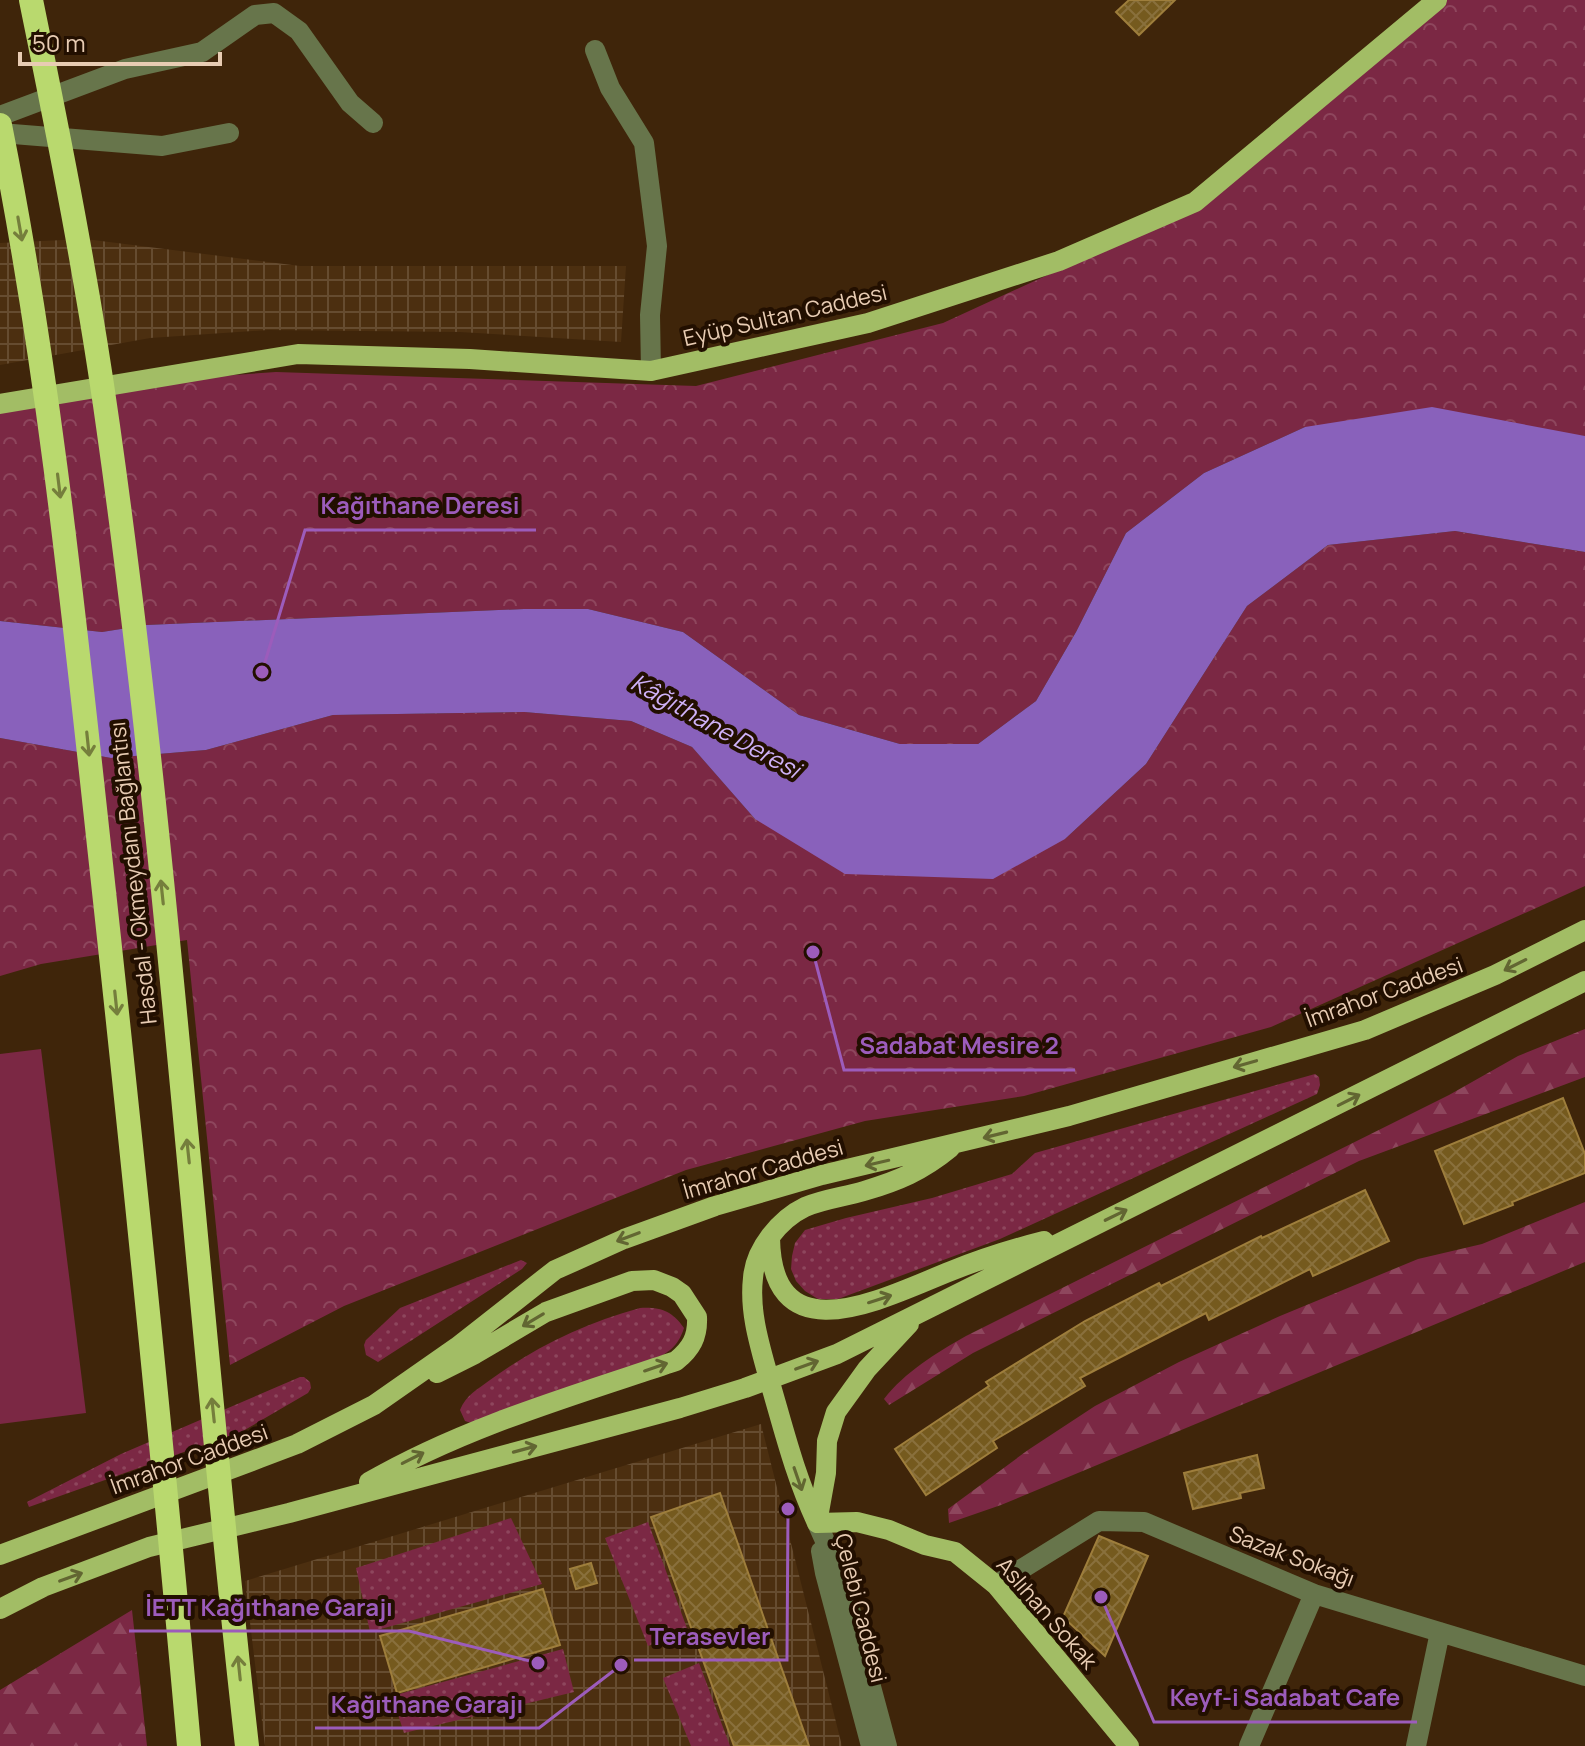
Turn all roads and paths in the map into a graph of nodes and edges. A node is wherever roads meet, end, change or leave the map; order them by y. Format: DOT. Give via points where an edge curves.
graph roads {
  1 [pos="31,0"];
  2 [pos="1437,0"];
  3 [pos="595,50"];
  4 [pos="0,116"];
  5 [pos="373,123"];
  6 [pos="0,125"];
  7 [pos="0,133"];
  8 [pos="229,133"];
  9 [pos="651,371"];
  10 [pos="0,404"];
  11 [pos="1585,930"];
  12 [pos="1585,981"];
  13 [pos="953,1145"];
  14 [pos="1079,1233"];
  15 [pos="770,1238"];
  16 [pos="917,1316"];
  17 [pos="769,1379"];
  18 [pos="374,1405"];
  19 [pos="345,1496"];
  20 [pos="817,1523"];
  21 [pos="0,1555"];
  22 [pos="996,1585"];
  23 [pos="1314,1594"];
  24 [pos="0,1609"];
  25 [pos="1440,1632"];
  26 [pos="1585,1676"];
  27 [pos="189,1746"];
  28 [pos="247,1746"];
  29 [pos="871,1746"];
  30 [pos="887,1746"];
  31 [pos="1129,1746"];
  32 [pos="1249,1746"];
  33 [pos="1416,1746"];
  28 -- 1 [label="highway, Hasdal - Okmeydanı Bağlantısı, one-way, bridge" via="143,713 109,430 67,173"];
  2 -- 9 [label="main road, Eyüp Sultan Caddesi" via="1195,202 1059,261 868,323"];
  3 -- 9 [label="street" via="610,88 644,143 657,246"];
  4 -- 5 [label="street" via="125,69 202,52 255,15 274,13 299,31 350,103"];
  6 -- 27 [label="highway, Hasdal - Okmeydanı Bağlantısı, one-way, bridge" via="34,309 65,529"];
  7 -- 8 [label="street" via="162,146"];
  9 -- 10 [label="main road, Eyüp Sultan Caddesi" via="298,354"];
  11 -- 13 [label="main road, İmrahor Caddesi, one-way" via="1365,1030"];
  14 -- 12 [label="main road, one-way"];
  13 -- 15 [label="main road" via="926,1167 897,1180 805,1207"];
  13 -- 18 [label="main road, İmrahor Caddesi, one-way" via="715,1206 612,1244 555,1270"];
  15 -- 14 [label="main road, one-way" via="780,1289 792,1301 821,1312 878,1301 985,1258"];
  14 -- 16 [label="main road"];
  15 -- 17 [label="main road" via="758,1258 752,1287 758,1342"];
  17 -- 16 [label="main road, one-way"];
  16 -- 20 [label="main road" via="867,1369 836,1412"];
  19 -- 17 [label="main road, one-way" via="680,1408"];
  17 -- 20 [label="main road, one-way" via="782,1432"];
  19 -- 18 [label="main road, one-way" via="457,1438 676,1361 694,1341 697,1317 672,1287 654,1280 632,1281 546,1312"];
  18 -- 21 [label="main road, İmrahor Caddesi" via="272,1454"];
  24 -- 19 [label="main road, one-way" via="149,1547"];
  20 -- 22 [label="main road, Aslıhan Sokak" via="857,1522 955,1552"];
  20 -- 29 [label="street, Çelebi Caddesi"];
  20 -- 30 [label="street, Çelebi Caddesi" via="842,1579"];
  22 -- 23 [label="street, Sazak Sokağı" via="1099,1521 1144,1522"];
  22 -- 31 [label="main road, Aslıhan Sokak"];
  23 -- 25 [label="street, Sazak Sokağı"];
  23 -- 32 [label="street"];
  25 -- 26 [label="street, Sazak Sokağı"];
  25 -- 33 [label="street"];
}
